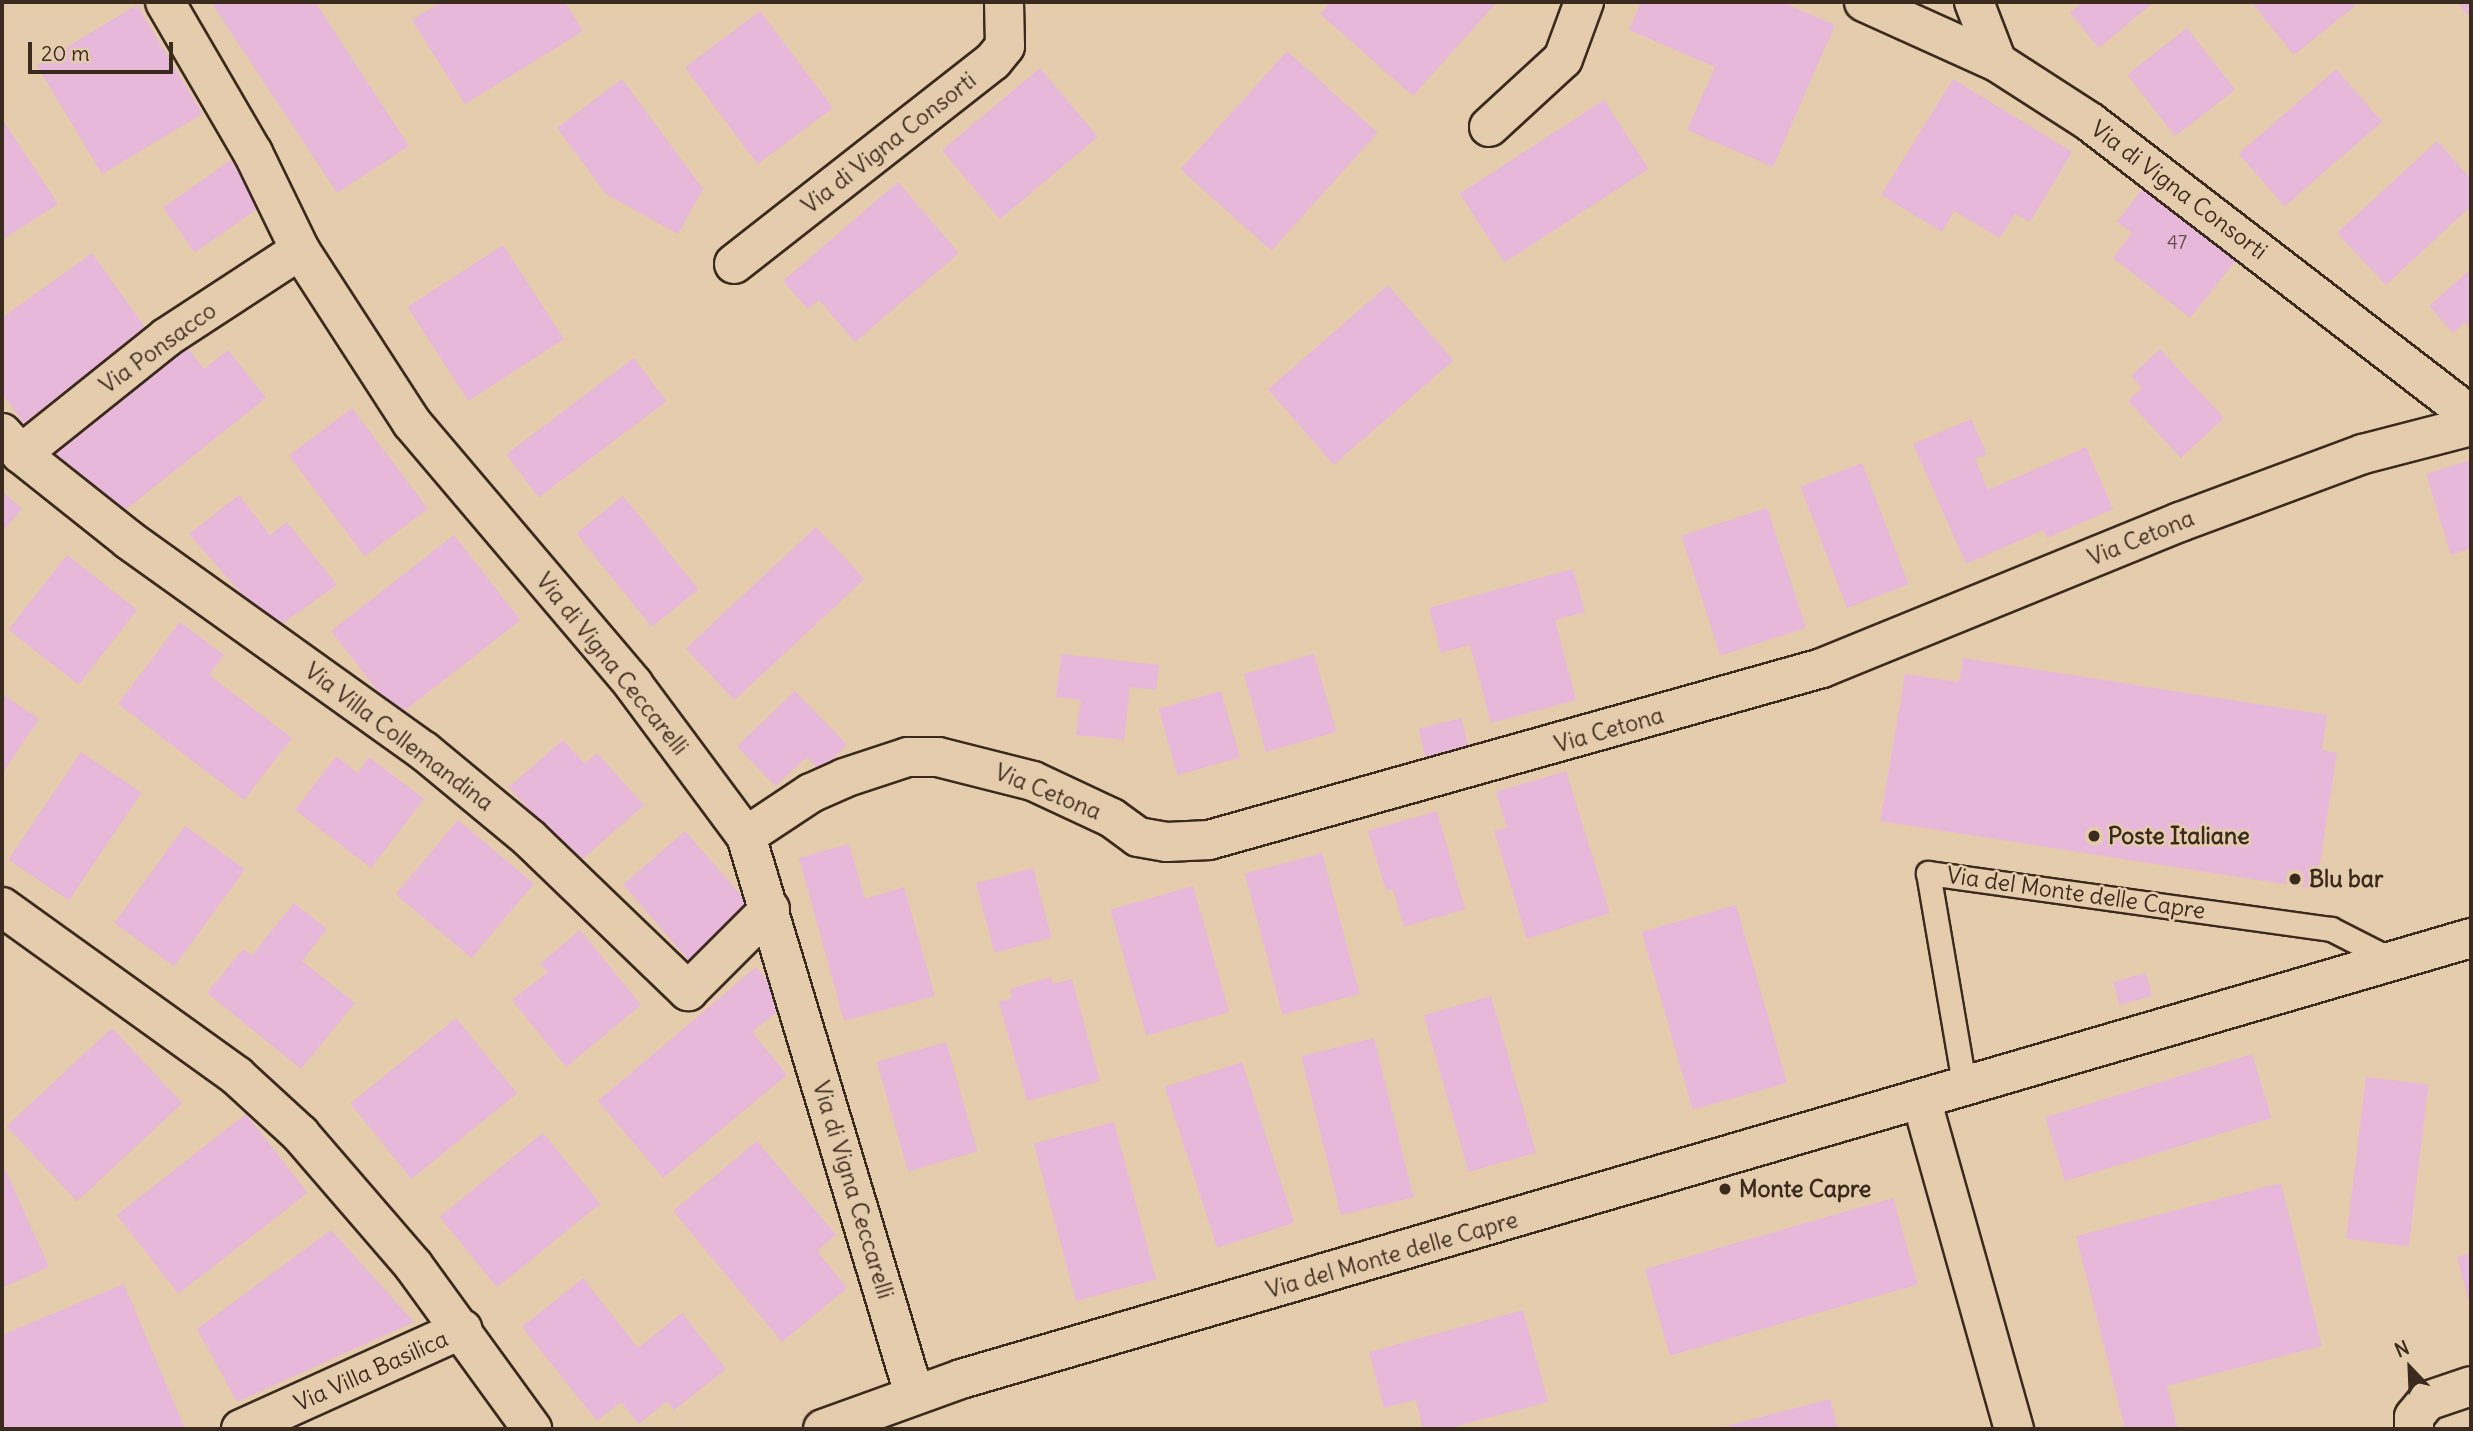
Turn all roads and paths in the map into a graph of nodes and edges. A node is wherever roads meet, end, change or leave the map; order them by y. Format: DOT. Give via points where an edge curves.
graph roads {
  1 [pos="165,2"];
  2 [pos="1004,2"];
  3 [pos="1584,2"];
  4 [pos="1864,2"];
  5 [pos="1974,2"];
  6 [pos="1997,62"];
  7 [pos="1489,127"];
  8 [pos="300,250"];
  9 [pos="734,264"];
  10 [pos="2471,415"];
  11 [pos="2471,426"];
  12 [pos="11,443"];
  13 [pos="746,836"];
  14 [pos="2,907"];
  15 [pos="770,909"];
  16 [pos="2471,938"];
  17 [pos="2392,960"];
  18 [pos="1965,1089"];
  19 [pos="1922,1102"];
  20 [pos="462,1329"];
  21 [pos="2471,1386"];
  22 [pos="914,1394"];
  23 [pos="241,1429"];
  24 [pos="532,1429"];
  25 [pos="822,1429"];
  26 [pos="2014,1429"];
  27 [pos="2414,1429"];
  1 -- 8 [label="street, Via di Vigna Ceccarelli" via="253,153"];
  2 -- 9 [label="street, Via di Vigna Consorti" via="1005,46 993,61"];
  3 -- 7 [label="street" via="1563,59"];
  4 -- 6 [label="street, Via di Vigna Consorti"];
  5 -- 6 [label="street"];
  6 -- 10 [label="street, Via di Vigna Consorti" via="2090,122"];
  8 -- 12 [label="street, Via Ponsacco"];
  8 -- 13 [label="street, Via di Vigna Ceccarelli" via="412,423 633,684"];
  11 -- 13 [label="street, Via Cetona" via="2363,454 2180,522 1822,668 1209,840 1167,842 1138,837 1112,818 1033,781 938,757 908,757 844,778 811,793"];
  12 -- 15 [label="street, Via Villa Collemandina" via="130,540 424,751 529,838 688,990"];
  13 -- 15 [label="street, Via di Vigna Ceccarelli"];
  14 -- 20 [label="street" via="164,1021 270,1106 350,1189"];
  15 -- 22 [label="street, Via di Vigna Ceccarelli"];
  16 -- 17 [label="street, Via del Monte delle Capre"];
  17 -- 18 [label="street, Via del Monte delle Capre"];
  17 -- 18 [label="lane, Via del Monte delle Capre" via="2331,929 1928,873"];
  18 -- 19 [label="street, Via del Monte delle Capre"];
  19 -- 22 [label="street, Via del Monte delle Capre"];
  19 -- 26 [label="street"];
  20 -- 23 [label="street, Via Villa Basilica"];
  20 -- 24 [label="street"];
  21 -- 27 [label="street" via="2427,1401 2414,1418"];
  22 -- 25 [label="street, Via del Monte delle Capre"];
}
